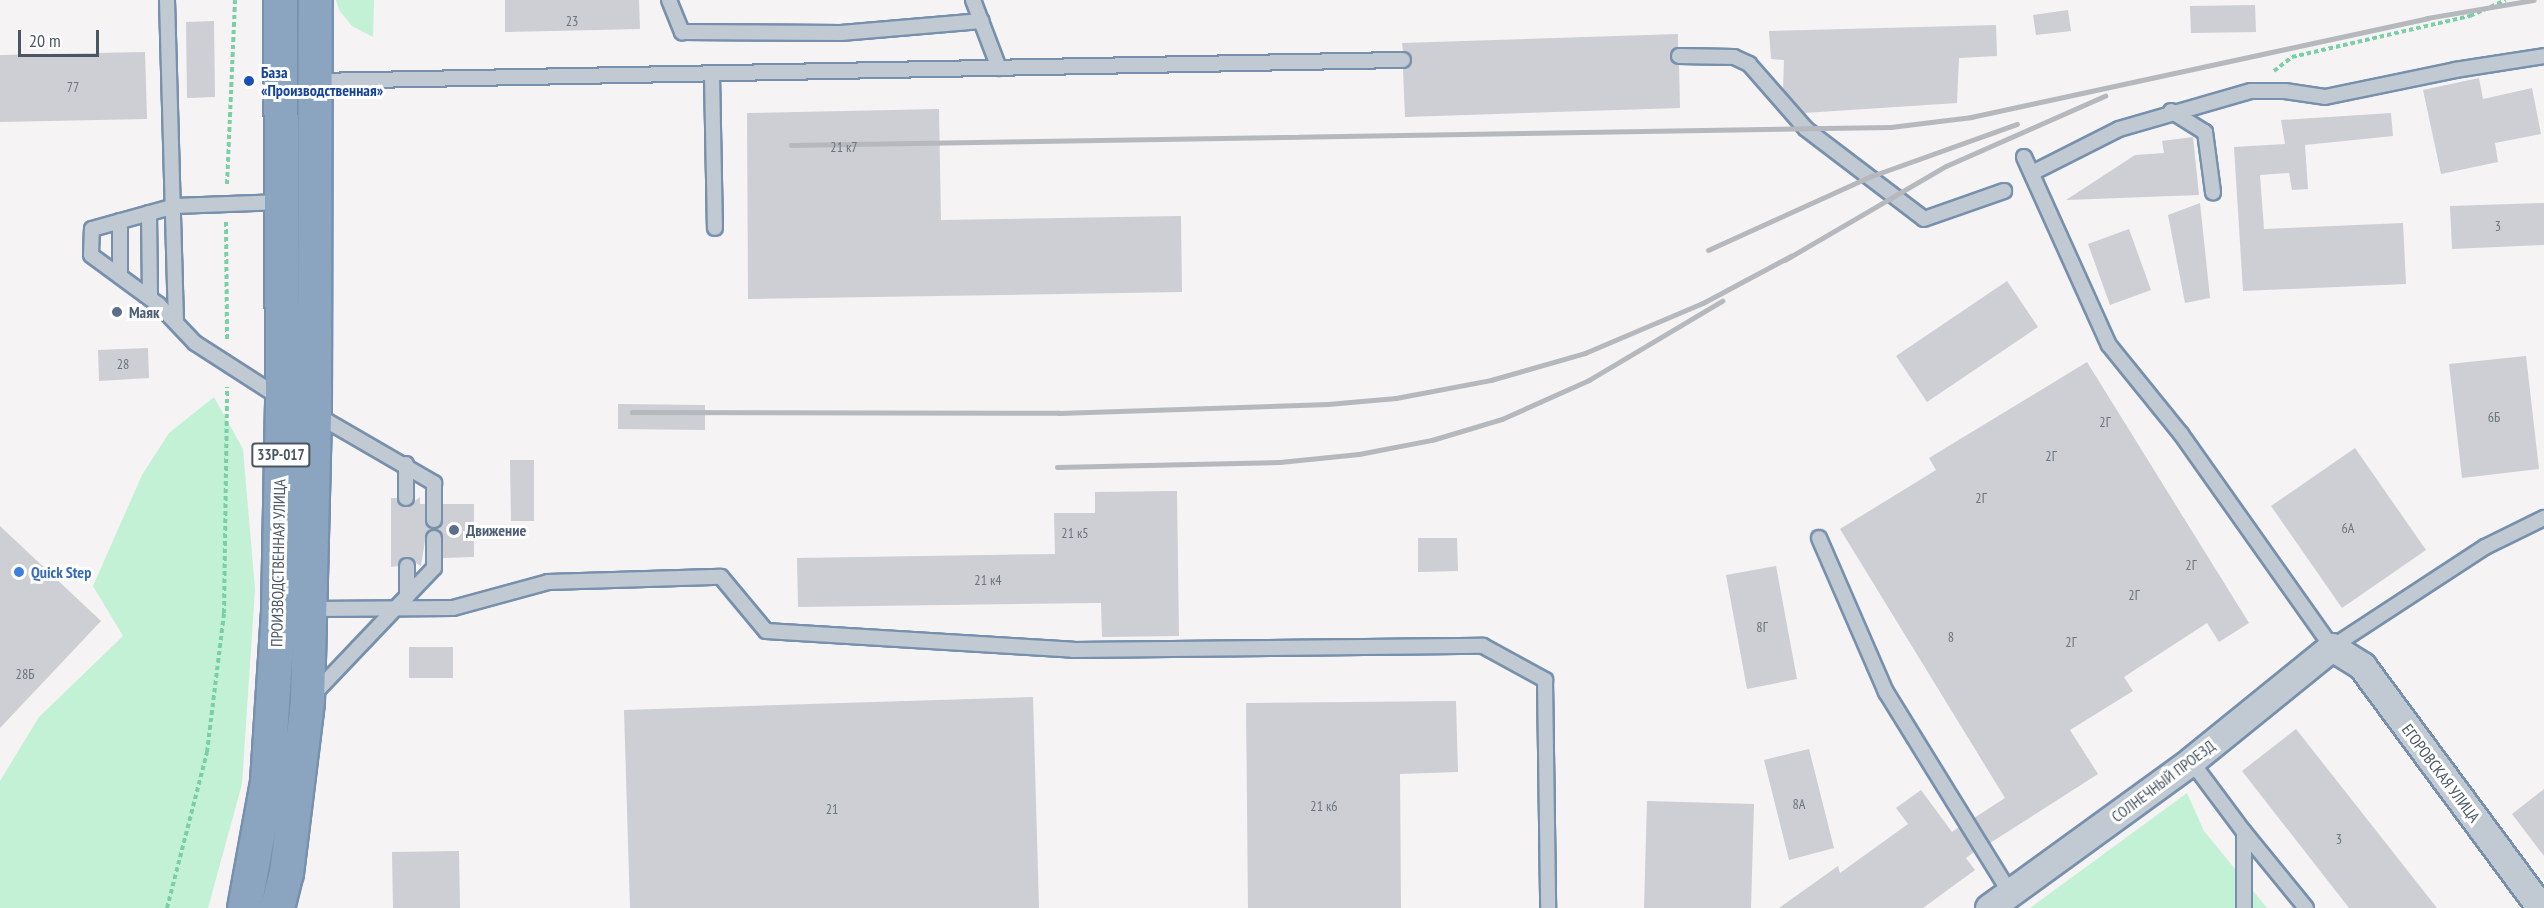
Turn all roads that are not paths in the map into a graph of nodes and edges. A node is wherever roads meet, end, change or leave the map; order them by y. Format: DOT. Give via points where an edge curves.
graph roads {
  1 [pos="167,0"];
  2 [pos="280,0"];
  3 [pos="315,0"];
  4 [pos="669,0"];
  5 [pos="973,0"];
  6 [pos="981,21"];
  7 [pos="1679,56"];
  8 [pos="2544,56"];
  9 [pos="1403,60"];
  10 [pos="999,68"];
  11 [pos="712,75"];
  12 [pos="316,81"];
  13 [pos="2171,111"];
  14 [pos="281,141"];
  15 [pos="316,141"];
  16 [pos="2024,157"];
  17 [pos="2032,173"];
  18 [pos="2004,191"];
  19 [pos="2213,192"];
  20 [pos="282,202"];
  21 [pos="175,206"];
  22 [pos="149,213"];
  23 [pos="120,221"];
  24 [pos="715,228"];
  25 [pos="120,276"];
  26 [pos="150,298"];
  27 [pos="176,322"];
  28 [pos="282,399"];
  29 [pos="314,414"];
  30 [pos="406,465"];
  31 [pos="406,498"];
  32 [pos="2544,518"];
  33 [pos="434,520"];
  34 [pos="434,538"];
  35 [pos="1819,538"];
  36 [pos="407,566"];
  37 [pos="407,596"];
  38 [pos="396,608"];
  39 [pos="310,609"];
  40 [pos="2332,647"];
  41 [pos="307,701"];
  42 [pos="2191,762"];
  43 [pos="2244,832"];
  44 [pos="2000,900"];
  45 [pos="244,908"];
  46 [pos="277,908"];
  47 [pos="1548,908"];
  48 [pos="2244,908"];
  49 [pos="2306,908"];
  50 [pos="2541,908"];
  1 -- 21 [label="lane"];
  2 -- 14 [label="highway, ПРОИЗВОДСТВЕННАЯ УЛИЦА / 33Р-017"];
  3 -- 12 [label="highway, ПРОИЗВОДСТВЕННАЯ УЛИЦА / 33Р-017"];
  4 -- 6 [label="lane" via="682,32 841,33"];
  5 -- 6 [label="lane"];
  6 -- 10 [label="lane"];
  7 -- 18 [label="lane" via="1734,57 1749,64 1806,129 1924,219"];
  8 -- 13 [label="lane" via="2455,70 2325,98 2285,91 2251,91"];
  9 -- 10 [label="lane"];
  10 -- 11 [label="lane"];
  11 -- 12 [label="lane"];
  11 -- 24 [label="lane"];
  12 -- 15 [label="highway, ПРОИЗВОДСТВЕННАЯ УЛИЦА / 33Р-017"];
  13 -- 17 [label="lane" via="2119,129"];
  13 -- 19 [label="lane" via="2205,132"];
  14 -- 15 [label="highway"];
  14 -- 20 [label="highway, ПРОИЗВОДСТВЕННАЯ УЛИЦА / 33Р-017"];
  15 -- 29 [label="highway, ПРОИЗВОДСТВЕННАЯ УЛИЦА / 33Р-017"];
  16 -- 17 [label="lane"];
  17 -- 40 [label="lane" via="2109,345 2181,434"];
  20 -- 21 [label="lane" via="226,201"];
  20 -- 28 [label="highway, ПРОИЗВОДСТВЕННАЯ УЛИЦА / 33Р-017"];
  21 -- 22 [label="lane"];
  21 -- 27 [label="lane"];
  22 -- 23 [label="lane"];
  22 -- 26 [label="lane"];
  23 -- 25 [label="lane"];
  23 -- 25 [label="lane" via="92,229 91,255"];
  25 -- 26 [label="lane"];
  26 -- 27 [label="lane"];
  27 -- 28 [label="lane" via="195,343"];
  28 -- 45 [label="highway, ПРОИЗВОДСТВЕННАЯ УЛИЦА / 33Р-017" via="274,704 267,781"];
  29 -- 30 [label="lane"];
  29 -- 39 [label="highway, ПРОИЗВОДСТВЕННАЯ УЛИЦА / 33Р-017"];
  30 -- 31 [label="lane"];
  30 -- 33 [label="lane" via="434,483"];
  32 -- 40 [label="lane" via="2486,547"];
  34 -- 37 [label="lane" via="434,568"];
  35 -- 44 [label="lane" via="1886,692"];
  36 -- 37 [label="lane"];
  37 -- 38 [label="lane"];
  38 -- 39 [label="lane"];
  38 -- 41 [label="lane"];
  38 -- 47 [label="lane" via="453,608 548,582 721,577 766,631 1073,650 1483,646 1545,680"];
  39 -- 41 [label="highway, ПРОИЗВОДСТВЕННАЯ УЛИЦА / 33Р-017"];
  40 -- 42 [label="street, СОЛНЕЧНЫЙ ПРОЕЗД"];
  40 -- 50 [label="street, ЕГОРОВСКАЯ УЛИЦА" via="2362,666"];
  41 -- 46 [label="highway, ПРОИЗВОДСТВЕННАЯ УЛИЦА / 33Р-017" via="286,873"];
  42 -- 43 [label="lane"];
  42 -- 44 [label="street, СОЛНЕЧНЫЙ ПРОЕЗД"];
  43 -- 48 [label="lane"];
  43 -- 49 [label="lane"];
}
